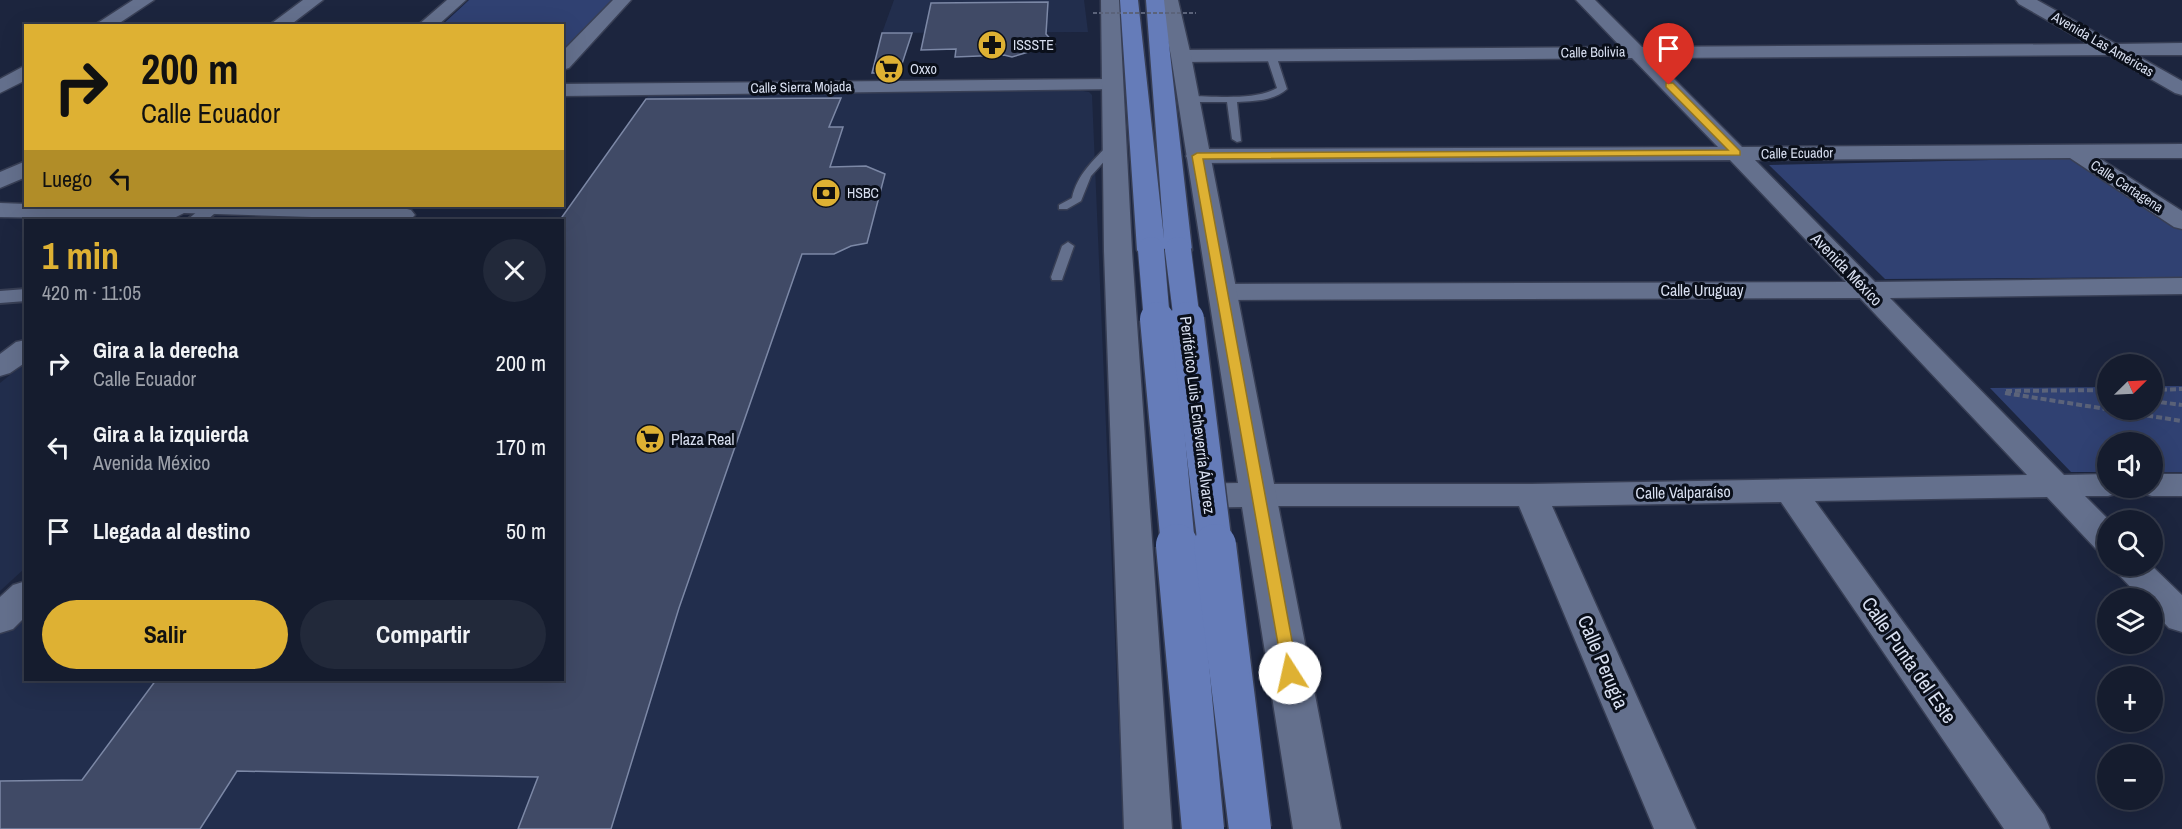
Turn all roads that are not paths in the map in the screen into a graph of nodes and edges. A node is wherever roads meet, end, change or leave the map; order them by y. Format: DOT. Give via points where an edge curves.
graph roads {
  1 [pos="145,0"];
  2 [pos="314,0"];
  3 [pos="457,0"];
  4 [pos="622,0"];
  5 [pos="1129,0"];
  6 [pos="1155,0"];
  7 [pos="1169,0"];
  8 [pos="1585,0"];
  9 [pos="2025,0"];
  10 [pos="1102,7"];
  11 [pos="105,24"];
  12 [pos="280,24"];
  13 [pos="428,24"];
  14 [pos="2112,49"];
  15 [pos="2182,49"];
  16 [pos="1636,51"];
  17 [pos="1271,55"];
  18 [pos="1181,56"];
  19 [pos="564,62"];
  20 [pos="24,73"];
  21 [pos="1112,85"];
  22 [pos="2182,89"];
  23 [pos="564,90"];
  24 [pos="6,94"];
  25 [pos="1231,98"];
  26 [pos="1188,99"];
  27 [pos="1237,140"];
  28 [pos="1114,145"];
  29 [pos="2072,150"];
  30 [pos="2182,151"];
  31 [pos="1736,153"];
  32 [pos="1197,156"];
  33 [pos="0,161"];
  34 [pos="24,161"];
  35 [pos="24,169"];
  36 [pos="0,181"];
  37 [pos="1063,207"];
  38 [pos="175,209"];
  39 [pos="0,210"];
  40 [pos="204,214"];
  41 [pos="404,214"];
  42 [pos="2182,222"];
  43 [pos="1068,246"];
  44 [pos="1149,250"];
  45 [pos="1057,277"];
  46 [pos="2182,286"];
  47 [pos="1867,290"];
  48 [pos="1222,292"];
  49 [pos="24,295"];
  50 [pos="0,297"];
  51 [pos="1122,330"];
  52 [pos="24,349"];
  53 [pos="0,367"];
  54 [pos="2097,485"];
  55 [pos="2163,485"];
  56 [pos="2182,485"];
  57 [pos="2055,486"];
  58 [pos="1790,490"];
  59 [pos="1259,495"];
  60 [pos="1531,495"];
  61 [pos="2097,529"];
  62 [pos="2142,576"];
  63 [pos="24,596"];
  64 [pos="2182,618"];
  65 [pos="0,619"];
  66 [pos="1149,829"];
  67 [pos="1203,829"];
  68 [pos="1250,829"];
  69 [pos="1317,829"];
  70 [pos="1675,829"];
  71 [pos="2029,829"];
  1 -- 11 [label="street"];
  2 -- 12 [label="street"];
  3 -- 13 [label="street"];
  4 -- 19 [label="street"];
  5 -- 44 [label="highway, Periférico Luis Echeverría Álvarez"];
  6 -- 44 [label="highway, Periférico Luis Echeverría Álvarez"];
  7 -- 18 [label="street"];
  8 -- 16 [label="street, Avenida México"];
  9 -- 14 [label="street, Avenida Las Américas"];
  10 -- 21 [label="street"];
  14 -- 15 [label="street, Calle Bolivia"];
  14 -- 16 [label="street, Calle Bolivia"];
  14 -- 22 [label="street, Avenida Las Américas"];
  16 -- 17 [label="street, Calle Bolivia"];
  16 -- 31 [label="street, Avenida México"];
  17 -- 18 [label="street, Calle Bolivia"];
  17 -- 25 [label="lane" via="1282,89 1272,95"];
  18 -- 26 [label="street"];
  20 -- 24 [label="street"];
  21 -- 23 [label="street, Calle Sierra Mojada"];
  21 -- 28 [label="street"];
  25 -- 26 [label="lane"];
  25 -- 27 [label="lane"];
  26 -- 32 [label="street"];
  28 -- 37 [label="lane" via="1086,175 1077,199"];
  28 -- 44 [label="street"];
  29 -- 30 [label="street, Calle Ecuador"];
  29 -- 31 [label="street, Calle Ecuador"];
  29 -- 42 [label="street, Calle Cartagena"];
  31 -- 32 [label="street, Calle Ecuador"];
  31 -- 47 [label="street, Avenida México"];
  32 -- 48 [label="street"];
  33 -- 34 [label="street"];
  35 -- 36 [label="street"];
  38 -- 39 [label="street"];
  38 -- 40 [label="street"];
  40 -- 41 [label="street"];
  43 -- 45 [label="lane"];
  44 -- 51 [label="street"];
  44 -- 59 [label="street" via="1142,254 1169,262 1196,276 1202,285 1233,462"];
  44 -- 67 [label="highway, Periférico Luis Echeverría Álvarez, bridge"];
  44 -- 68 [label="highway, Periférico Luis Echeverría Álvarez, bridge"];
  46 -- 47 [label="street, Calle Uruguay"];
  47 -- 48 [label="street, Calle Uruguay"];
  47 -- 57 [label="street, Avenida México"];
  48 -- 59 [label="street"];
  49 -- 50 [label="street"];
  51 -- 59 [label="street" via="1137,342 1148,365 1161,458 1170,491 1202,498"];
  51 -- 66 [label="street"];
  52 -- 53 [label="street"];
  54 -- 57 [label="street, Calle Valparaíso"];
  55 -- 56 [label="street"];
  57 -- 58 [label="street, Calle Valparaíso"];
  57 -- 61 [label="street, Avenida México"];
  58 -- 60 [label="street, Calle Valparaíso"];
  58 -- 71 [label="street, Calle Punta del Este"];
  59 -- 60 [label="street, Calle Valparaíso"];
  59 -- 69 [label="street"];
  60 -- 70 [label="street, Calle Perugia"];
  62 -- 64 [label="street"];
  63 -- 65 [label="street"];
}
